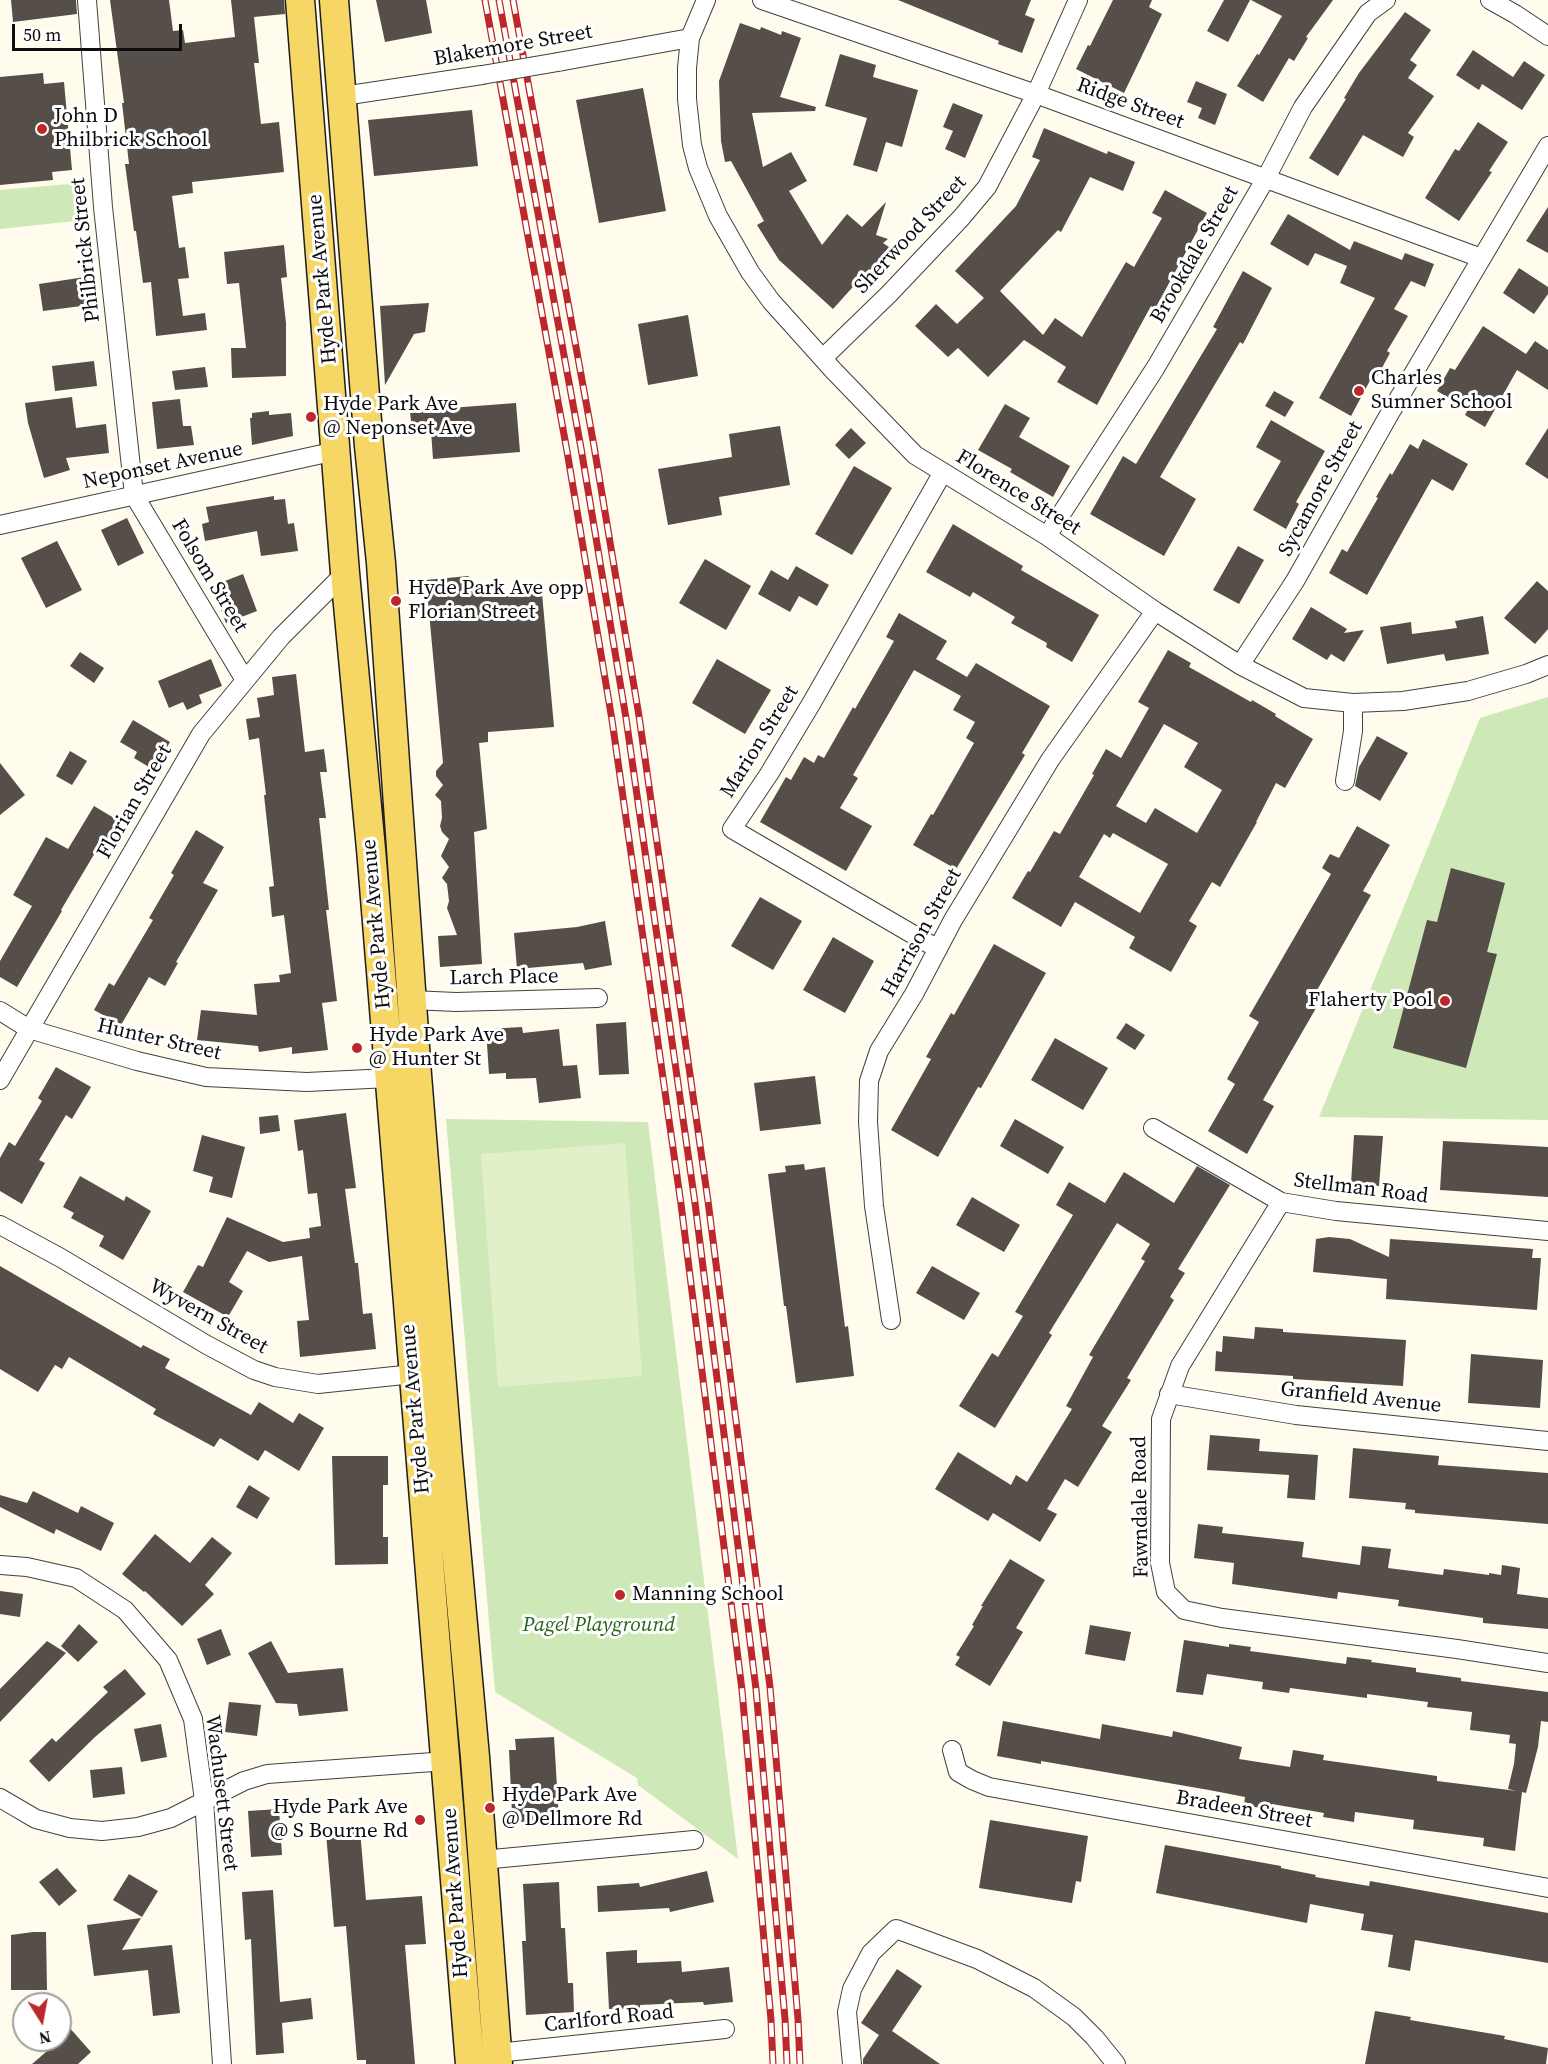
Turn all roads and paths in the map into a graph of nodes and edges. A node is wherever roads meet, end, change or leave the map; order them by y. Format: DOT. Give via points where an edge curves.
graph roads {
  1 [pos="87,0"];
  2 [pos="300,0"];
  3 [pos="334,0"];
  4 [pos="706,0"];
  5 [pos="762,0"];
  6 [pos="1078,0"];
  7 [pos="1386,0"];
  8 [pos="1490,0"];
  9 [pos="1548,36"];
  10 [pos="690,38"];
  11 [pos="1036,94"];
  12 [pos="343,96"];
  13 [pos="309,103"];
  14 [pos="1548,146"];
  15 [pos="1266,177"];
  16 [pos="1481,258"];
  17 [pos="823,358"];
  18 [pos="336,451"];
  19 [pos="943,472"];
  20 [pos="134,495"];
  21 [pos="0,525"];
  22 [pos="1047,536"];
  23 [pos="345,573"];
  24 [pos="1155,610"];
  25 [pos="1240,665"];
  26 [pos="1548,665"];
  27 [pos="245,680"];
  28 [pos="1353,703"];
  29 [pos="392,708"];
  30 [pos="358,711"];
  31 [pos="1344,781"];
  32 [pos="938,949"];
  33 [pos="598,998"];
  34 [pos="383,1000"];
  35 [pos="411,1000"];
  36 [pos="0,1011"];
  37 [pos="29,1029"];
  38 [pos="403,1076"];
  39 [pos="0,1080"];
  40 [pos="1153,1128"];
  41 [pos="1281,1202"];
  42 [pos="0,1225"];
  43 [pos="1548,1231"];
  44 [pos="891,1320"];
  45 [pos="441,1371"];
  46 [pos="413,1374"];
  47 [pos="1169,1394"];
  48 [pos="1548,1441"];
  49 [pos="0,1565"];
  50 [pos="1548,1663"];
  51 [pos="952,1750"];
  52 [pos="475,1757"];
  53 [pos="447,1761"];
  54 [pos="0,1798"];
  55 [pos="204,1800"];
  56 [pos="694,1840"];
  57 [pos="482,1860"];
  58 [pos="1548,1887"];
  59 [pos="725,2029"];
  60 [pos="484,2059"];
  61 [pos="222,2064"];
  62 [pos="852,2064"];
  63 [pos="1116,2064"];
  1 -- 20 [label="street, Philbrick Street" via="103,207"];
  2 -- 13 [label="main road, Hyde Park Avenue"];
  3 -- 12 [label="main road, Hyde Park Avenue"];
  4 -- 10 [label="street, Florence Street"];
  5 -- 11 [label="street, Ridge Street"];
  6 -- 11 [label="street, Sherwood Street"];
  7 -- 15 [label="street, Brookdale Street" via="1368,13 1303,107"];
  8 -- 9 [label="street"];
  10 -- 12 [label="street, Blakemore Street, bridge"];
  10 -- 17 [label="street, Florence Street" via="689,122 707,191 750,272"];
  11 -- 15 [label="street, Ridge Street"];
  11 -- 17 [label="street, Sherwood Street" via="976,202"];
  12 -- 13 [label="main road"];
  12 -- 29 [label="main road, Hyde Park Avenue"];
  13 -- 18 [label="main road, Hyde Park Avenue"];
  14 -- 16 [label="street, Sycamore Street"];
  15 -- 16 [label="street, Ridge Street"];
  15 -- 22 [label="street, Brookdale Street" via="1156,368"];
  16 -- 25 [label="street, Sycamore Street" via="1295,581"];
  17 -- 19 [label="street, Florence Street" via="915,455"];
  18 -- 20 [label="street, Neponset Avenue"];
  18 -- 23 [label="main road, Hyde Park Avenue"];
  19 -- 22 [label="street, Florence Street"];
  19 -- 32 [label="street, Marion Street" via="811,704 732,829"];
  20 -- 21 [label="street, Neponset Avenue"];
  20 -- 27 [label="street, Folsom Street"];
  22 -- 24 [label="street, Florence Street"];
  23 -- 27 [label="street, Florian Street" via="281,637"];
  23 -- 30 [label="main road, Hyde Park Avenue"];
  24 -- 25 [label="street, Florence Street"];
  24 -- 32 [label="street, Harrison Street" via="1050,759"];
  25 -- 28 [label="street, Florence Street" via="1305,698"];
  26 -- 28 [label="street, Florence Street" via="1468,691"];
  27 -- 37 [label="street, Florian Street" via="201,734"];
  28 -- 31 [label="street" via="1353,731"];
  29 -- 30 [label="main road"];
  29 -- 35 [label="main road, Hyde Park Avenue"];
  30 -- 34 [label="main road, Hyde Park Avenue"];
  32 -- 44 [label="street, Harrison Street" via="879,1052 869,1081 867,1122 874,1206"];
  33 -- 35 [label="street, Larch Place"];
  34 -- 35 [label="main road"];
  34 -- 38 [label="main road, Hyde Park Avenue"];
  35 -- 38 [label="main road, Hyde Park Avenue"];
  36 -- 37 [label="street, Hunter Street"];
  37 -- 38 [label="street, Hunter Street" via="206,1077 307,1083"];
  37 -- 39 [label="street, Florian Street"];
  38 -- 45 [label="main road, Hyde Park Avenue"];
  38 -- 46 [label="main road, Hyde Park Avenue"];
  40 -- 41 [label="street, Stellman Road"];
  41 -- 43 [label="street, Stellman Road" via="1336,1211"];
  41 -- 47 [label="street, Fawndale Road" via="1180,1366"];
  42 -- 46 [label="street, Wyvern Street" via="264,1374 318,1384"];
  45 -- 46 [label="main road"];
  45 -- 52 [label="main road, Hyde Park Avenue"];
  46 -- 53 [label="main road, Hyde Park Avenue"];
  47 -- 48 [label="street, Granfield Avenue" via="1296,1415"];
  47 -- 50 [label="street, Fawndale Road" via="1161,1419 1160,1563 1166,1592 1184,1610"];
  49 -- 55 [label="street, Wachusett Street" via="76,1578 125,1610 168,1660 193,1719"];
  51 -- 58 [label="street, Bradeen Street" via="958,1772 989,1787"];
  52 -- 53 [label="main road"];
  52 -- 57 [label="main road, Hyde Park Avenue"];
  53 -- 55 [label="street" via="267,1774"];
  53 -- 60 [label="main road, Hyde Park Avenue" via="459,1934"];
  54 -- 55 [label="street" via="36,1819 102,1831 171,1818"];
  55 -- 61 [label="street, Wachusett Street"];
  56 -- 57 [label="street"];
  57 -- 60 [label="main road, Hyde Park Avenue"];
  59 -- 60 [label="street, Carlford Road"];
  62 -- 63 [label="street" via="847,2012 852,1989 871,1953 896,1929 977,1959 1034,1988 1074,2017"];
}
